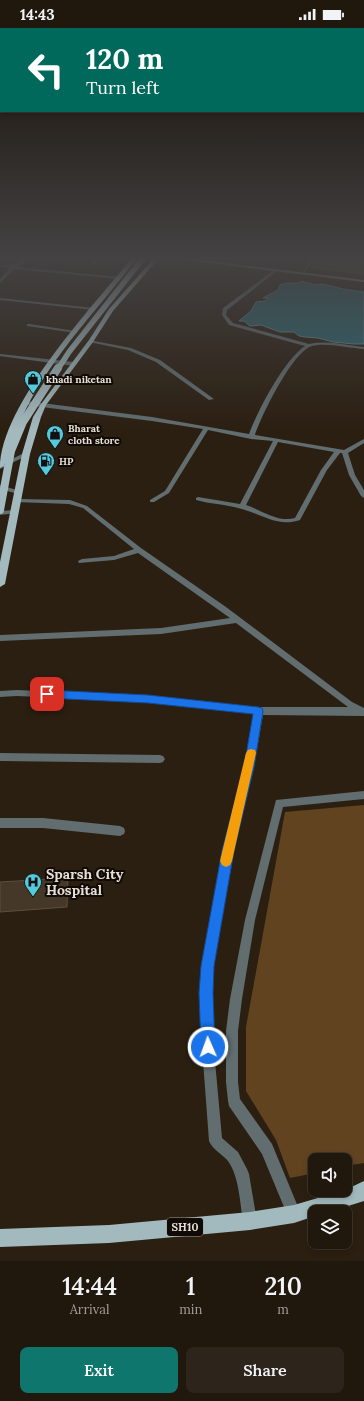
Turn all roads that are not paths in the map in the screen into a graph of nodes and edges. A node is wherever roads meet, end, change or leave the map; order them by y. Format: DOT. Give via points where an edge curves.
graph roads {
  1 [pos="89,315"];
  2 [pos="99,315"];
  3 [pos="109,315"];
  4 [pos="224,315"];
  5 [pos="29,325"];
  6 [pos="76,332"];
  7 [pos="91,341"];
  8 [pos="308,345"];
  9 [pos="364,348"];
  10 [pos="0,355"];
  11 [pos="54,361"];
  12 [pos="74,364"];
  13 [pos="211,399"];
  14 [pos="26,403"];
  15 [pos="44,405"];
  16 [pos="206,429"];
  17 [pos="251,437"];
  18 [pos="276,441"];
  19 [pos="364,441"];
  20 [pos="342,451"];
  21 [pos="26,454"];
  22 [pos="0,466"];
  23 [pos="0,487"];
  24 [pos="364,496"];
  25 [pos="18,497"];
  26 [pos="198,499"];
  27 [pos="152,501"];
  28 [pos="242,506"];
  29 [pos="0,512"];
  30 [pos="15,512"];
  31 [pos="139,550"];
  32 [pos="82,561"];
  33 [pos="0,584"];
  34 [pos="238,620"];
  35 [pos="0,638"];
  36 [pos="0,694"];
  37 [pos="258,711"];
  38 [pos="363,712"];
  39 [pos="0,757"];
  40 [pos="160,759"];
  41 [pos="364,794"];
  42 [pos="0,823"];
  43 [pos="120,831"];
  44 [pos="364,1190"];
  45 [pos="294,1214"];
  46 [pos="250,1221"];
  47 [pos="0,1238"];
  1 -- 6 [label="main road"];
  2 -- 29 [label="main road, bridge" via="69,352 23,422 11,451"];
  3 -- 7 [label="main road"];
  4 -- 8 [label="street" via="231,324"];
  5 -- 6 [label="street"];
  6 -- 11 [label="main road"];
  7 -- 12 [label="main road"];
  7 -- 13 [label="street" via="129,349 158,361"];
  8 -- 9 [label="street"];
  8 -- 17 [label="street" via="285,372 261,410"];
  10 -- 11 [label="street"];
  11 -- 12 [label="street"];
  11 -- 14 [label="main road"];
  12 -- 15 [label="main road"];
  14 -- 15 [label="street"];
  14 -- 22 [label="main road" via="4,449"];
  15 -- 16 [label="street"];
  15 -- 21 [label="main road" via="34,425"];
  16 -- 17 [label="street"];
  16 -- 27 [label="street" via="173,485"];
  17 -- 18 [label="street"];
  18 -- 20 [label="street"];
  18 -- 28 [label="street"];
  19 -- 20 [label="street"];
  20 -- 24 [label="street"];
  20 -- 28 [label="street" via="324,470 298,519 293,522 283,521"];
  21 -- 22 [label="street"];
  21 -- 25 [label="main road"];
  23 -- 25 [label="street"];
  25 -- 30 [label="main road"];
  25 -- 31 [label="street" via="85,507"];
  26 -- 28 [label="street"];
  29 -- 30 [label="street"];
  30 -- 33 [label="main road"];
  31 -- 32 [label="street" via="114,558"];
  31 -- 34 [label="street"];
  34 -- 35 [label="street" via="161,631"];
  34 -- 38 [label="street"];
  36 -- 37 [label="street" via="148,699"];
  37 -- 38 [label="street"];
  37 -- 46 [label="street" via="249,767 228,851 208,966 206,993 216,1141 234,1157 242,1174"];
  39 -- 40 [label="street"];
  41 -- 45 [label="street" via="279,803 250,920 236,999 232,1031 234,1101 267,1149"];
  42 -- 43 [label="street" via="43,823"];
  44 -- 45 [label="main road, SH10" via="359,1194"];
  45 -- 46 [label="main road, SH10"];
  46 -- 47 [label="main road, SH10" via="109,1234"];
}
